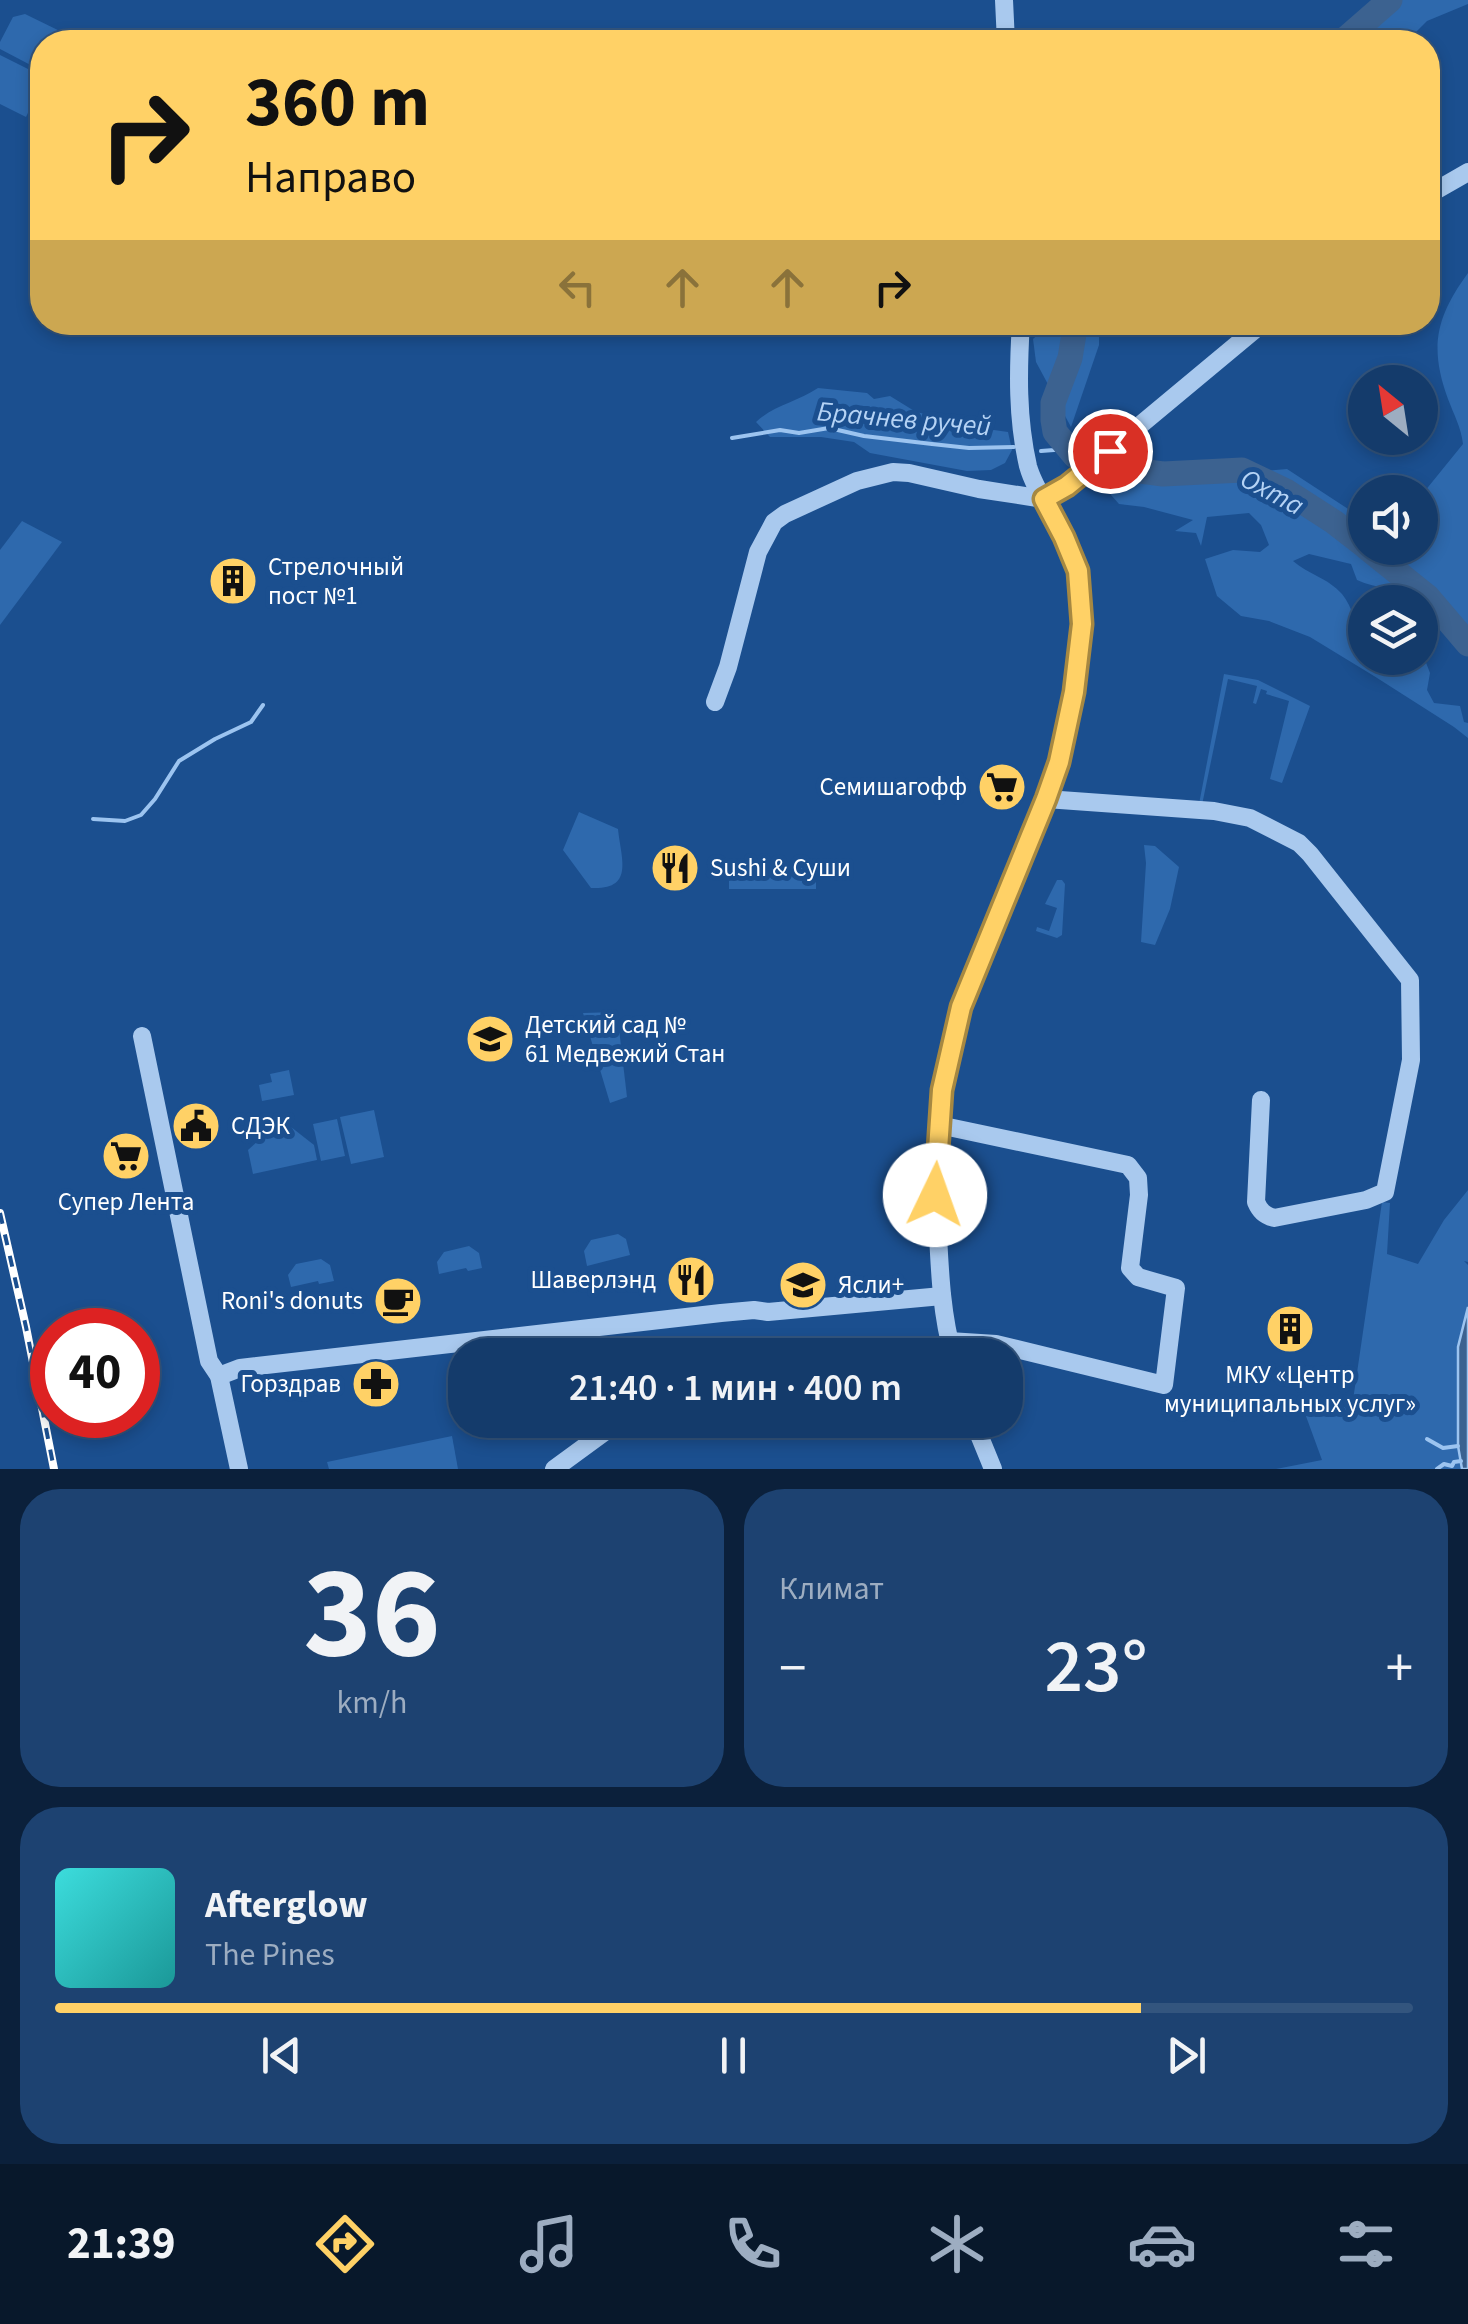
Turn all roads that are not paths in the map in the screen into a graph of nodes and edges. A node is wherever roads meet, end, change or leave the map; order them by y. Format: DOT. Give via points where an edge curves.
graph roads {
  1 [pos="1004,0"];
  2 [pos="1005,30"];
  3 [pos="1468,172"];
  4 [pos="1440,189"];
  5 [pos="1020,335"];
  6 [pos="1249,335"];
  7 [pos="1044,499"];
  8 [pos="716,702"];
  9 [pos="1046,799"];
  10 [pos="142,1036"];
  11 [pos="1261,1100"];
  12 [pos="939,1126"];
  13 [pos="942,1296"];
  14 [pos="949,1338"];
  15 [pos="1023,1351"];
  16 [pos="219,1376"];
  17 [pos="596,1438"];
  18 [pos="980,1438"];
  19 [pos="239,1469"];
  20 [pos="554,1469"];
  21 [pos="993,1469"];
  1 -- 2 [label="street"];
  3 -- 4 [label="street"];
  5 -- 7 [label="street" via="1022,430"];
  6 -- 7 [label="street"];
  7 -- 8 [label="street" via="892,472 857,480 785,514 758,552"];
  7 -- 9 [label="street" via="1078,571 1082,624 1069,720"];
  9 -- 11 [label="street" via="1250,818 1310,854 1410,980 1410,1060 1385,1192 1274,1218 1260,1211"];
  9 -- 12 [label="street" via="961,1007"];
  10 -- 16 [label="street" via="209,1362"];
  12 -- 13 [label="street" via="935,1195"];
  12 -- 15 [label="street" via="1128,1165 1138,1178 1130,1268 1138,1278 1176,1288 1164,1385"];
  13 -- 14 [label="street"];
  13 -- 16 [label="street" via="754,1310 240,1368"];
  16 -- 19 [label="street"];
  17 -- 20 [label="street"];
  18 -- 21 [label="street"];
}
